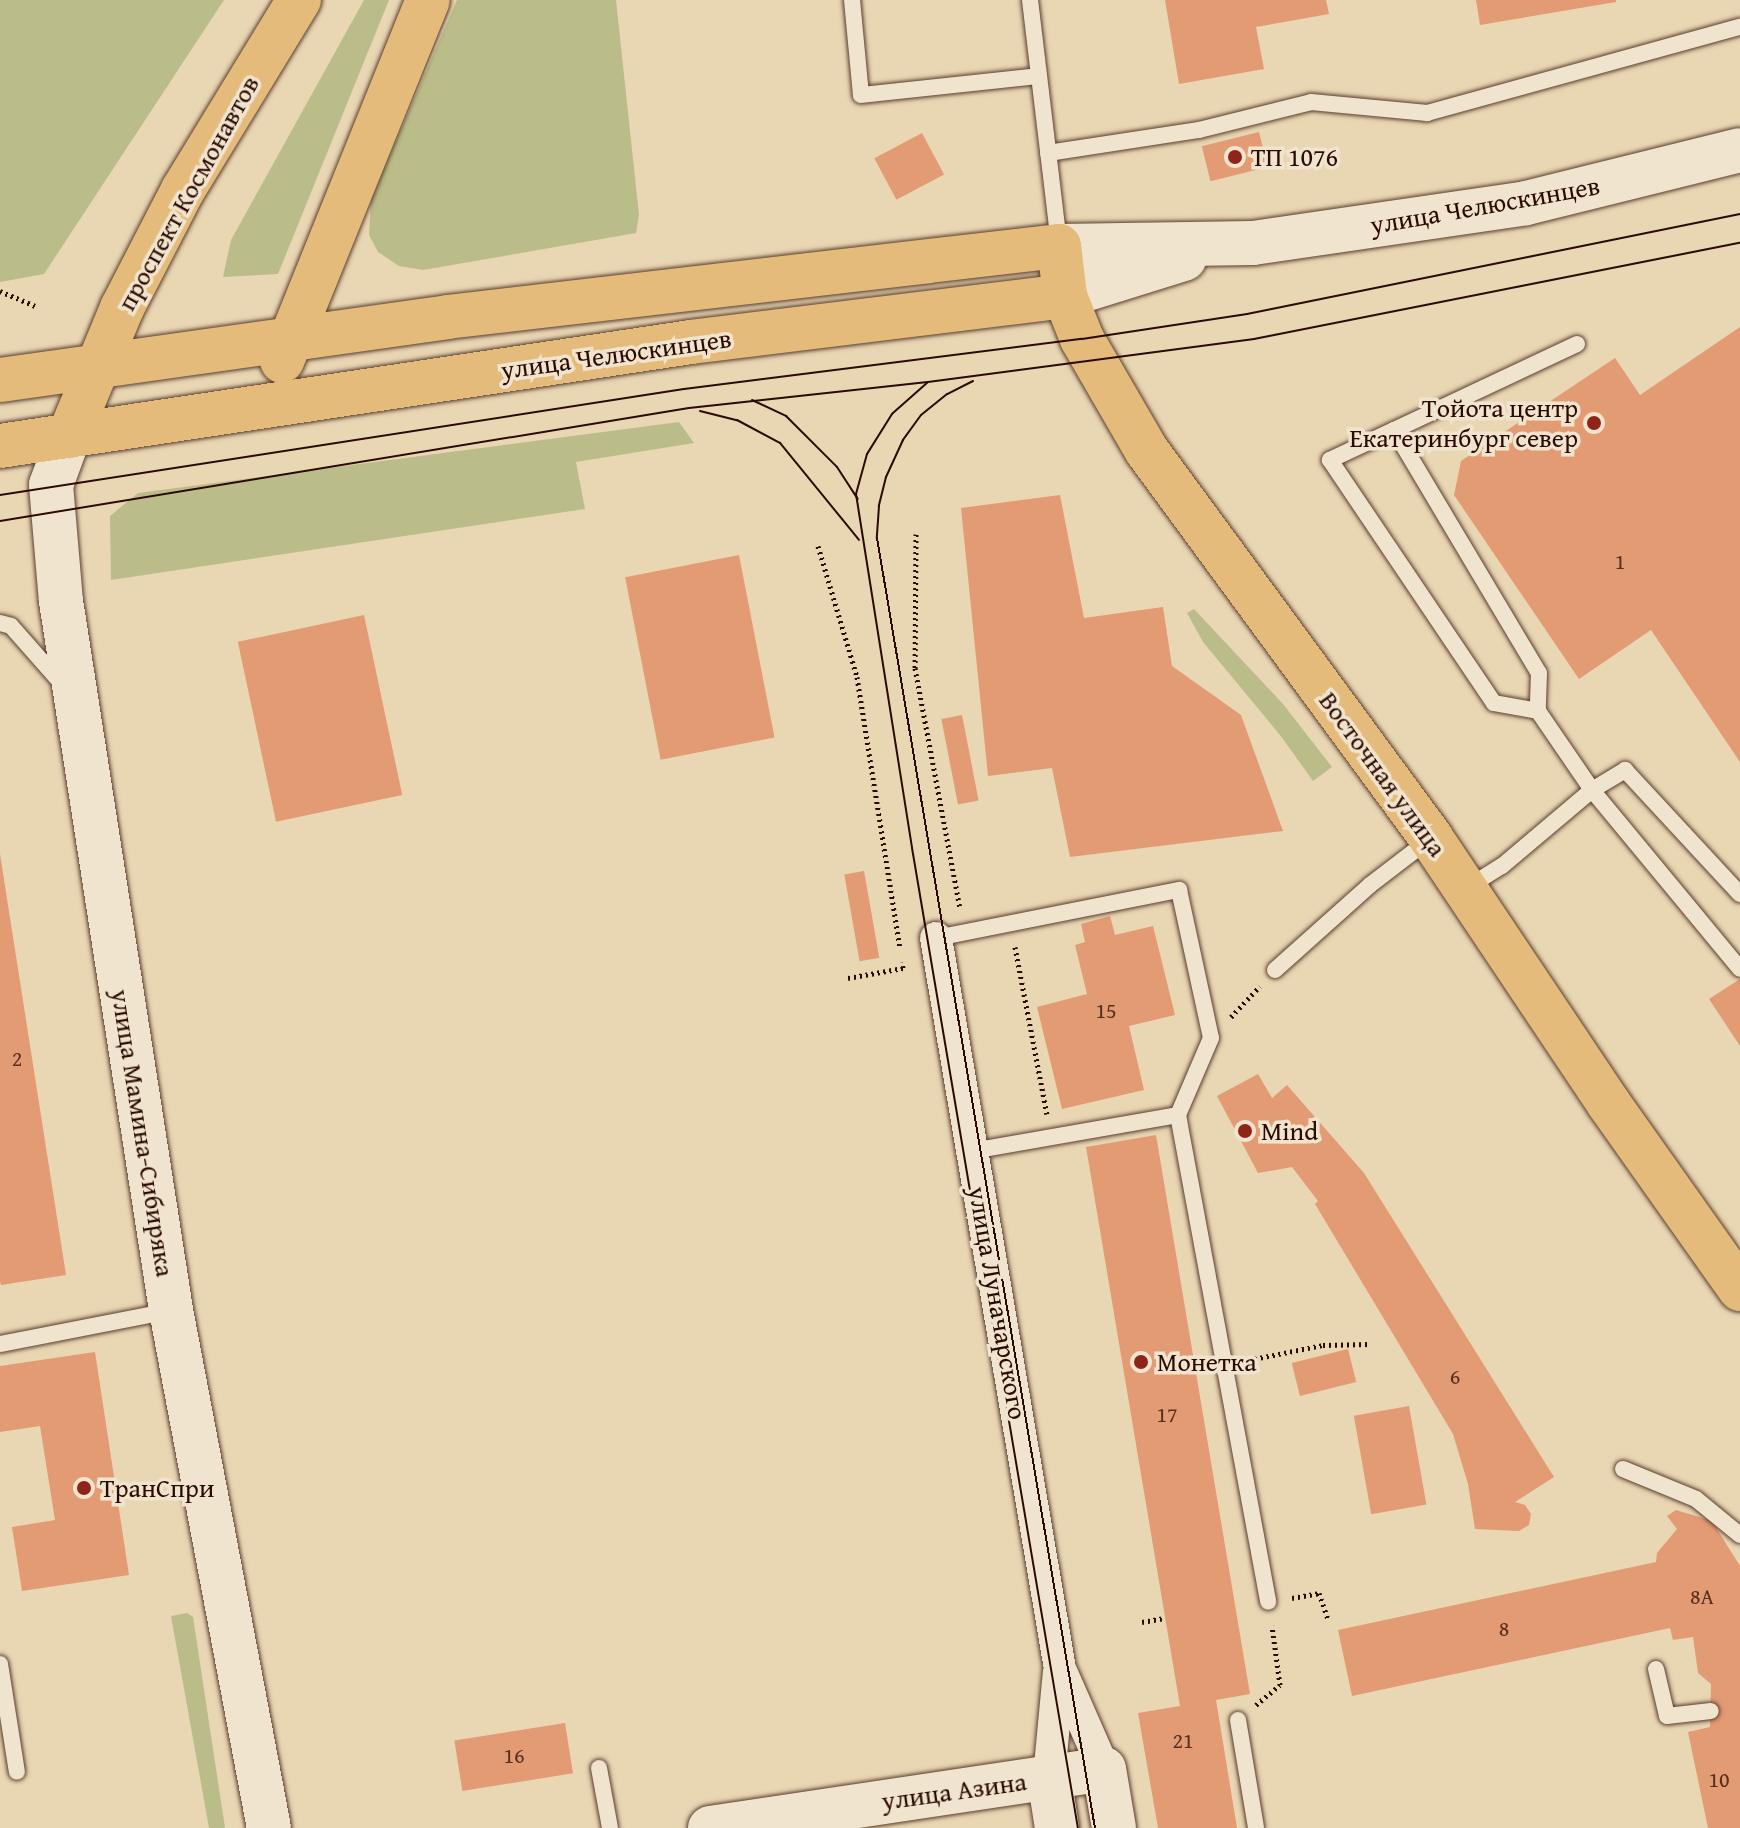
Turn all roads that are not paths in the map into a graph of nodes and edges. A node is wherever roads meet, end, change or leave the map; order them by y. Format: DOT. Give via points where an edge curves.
graph roads {
  1 [pos="299,0"];
  2 [pos="428,0"];
  3 [pos="852,0"];
  4 [pos="1030,0"];
  5 [pos="1740,27"];
  6 [pos="1039,76"];
  7 [pos="1740,150"];
  8 [pos="1048,153"];
  9 [pos="1059,246"];
  10 [pos="1228,246"];
  11 [pos="1065,296"];
  12 [pos="292,338"];
  13 [pos="1577,344"];
  14 [pos="97,364"];
  15 [pos="0,380"];
  16 [pos="263,407"];
  17 [pos="1394,430"];
  18 [pos="69,436"];
  19 [pos="0,446"];
  20 [pos="0,623"];
  21 [pos="76,700"];
  22 [pos="1538,711"];
  23 [pos="1592,790"];
  24 [pos="1431,838"];
  25 [pos="1466,888"];
  26 [pos="1740,894"];
  27 [pos="936,938"];
  28 [pos="1740,969"];
  29 [pos="1275,970"];
  30 [pos="1178,1115"];
  31 [pos="972,1151"];
  32 [pos="1740,1289"];
  33 [pos="171,1310"];
  34 [pos="0,1344"];
  35 [pos="1623,1469"];
  36 [pos="1740,1535"];
  37 [pos="1268,1602"];
  38 [pos="0,1664"];
  39 [pos="1060,1669"];
  40 [pos="1656,1669"];
  41 [pos="1711,1711"];
  42 [pos="1238,1720"];
  43 [pos="599,1768"];
  44 [pos="1104,1769"];
  45 [pos="17,1772"];
  46 [pos="1049,1777"];
  47 [pos="269,1828"];
  48 [pos="610,1828"];
  49 [pos="710,1828"];
  50 [pos="1057,1828"];
  51 [pos="1114,1828"];
  52 [pos="1256,1828"];
  1 -- 14 [label="main road, проспект Космонавтов" via="183,190"];
  2 -- 12 [label="main road"];
  3 -- 6 [label="lane" via="861,95"];
  4 -- 6 [label="lane"];
  5 -- 8 [label="lane" via="1427,113 1311,102 1199,130"];
  6 -- 8 [label="lane"];
  7 -- 10 [label="main road, улица Челюскинцев" via="1526,203"];
  8 -- 9 [label="lane"];
  9 -- 10 [label="main road, улица Челюскинцев"];
  9 -- 11 [label="main road, Восточная улица"];
  9 -- 12 [label="main road, улица Челюскинцев"];
  10 -- 11 [label="main road, улица Челюскинцев"];
  11 -- 16 [label="main road, улица Челюскинцев" via="691,342"];
  11 -- 24 [label="main road, Восточная улица" via="1092,360 1147,451"];
  12 -- 14 [label="main road, улица Челюскинцев"];
  12 -- 16 [label="main road"];
  13 -- 17 [label="lane"];
  14 -- 15 [label="main road, улица Челюскинцев"];
  14 -- 18 [label="main road, проспект Космонавтов"];
  16 -- 18 [label="main road, улица Челюскинцев"];
  17 -- 22 [label="lane" via="1539,673"];
  17 -- 22 [label="lane" via="1330,460 1494,703"];
  18 -- 19 [label="main road, улица Челюскинцев"];
  18 -- 21 [label="main road, улица Мамина-Сибиряка" via="51,485"];
  20 -- 21 [label="lane" via="11,626"];
  21 -- 33 [label="main road, улица Мамина-Сибиряка"];
  22 -- 23 [label="lane"];
  23 -- 25 [label="lane" via="1502,866"];
  23 -- 26 [label="lane" via="1625,770"];
  23 -- 28 [label="lane"];
  24 -- 25 [label="main road, Восточная улица"];
  24 -- 29 [label="lane"];
  25 -- 32 [label="main road, Восточная улица"];
  27 -- 30 [label="lane" via="1179,890 1211,1038"];
  27 -- 31 [label="street, улица Луначарского"];
  30 -- 31 [label="lane"];
  30 -- 37 [label="lane"];
  31 -- 39 [label="street, улица Луначарского"];
  33 -- 34 [label="lane"];
  33 -- 47 [label="main road, улица Мамина-Сибиряка"];
  35 -- 36 [label="lane" via="1696,1499"];
  38 -- 45 [label="lane"];
  39 -- 44 [label="street, улица Луначарского"];
  39 -- 46 [label="street, улица Луначарского"];
  40 -- 41 [label="lane" via="1667,1716"];
  42 -- 52 [label="lane"];
  43 -- 48 [label="lane"];
  44 -- 46 [label="main road, улица Азина"];
  44 -- 51 [label="main road, улица Луначарского"];
  46 -- 49 [label="main road, улица Азина" via="874,1809"];
  46 -- 50 [label="main road, улица Луначарского"];
}
